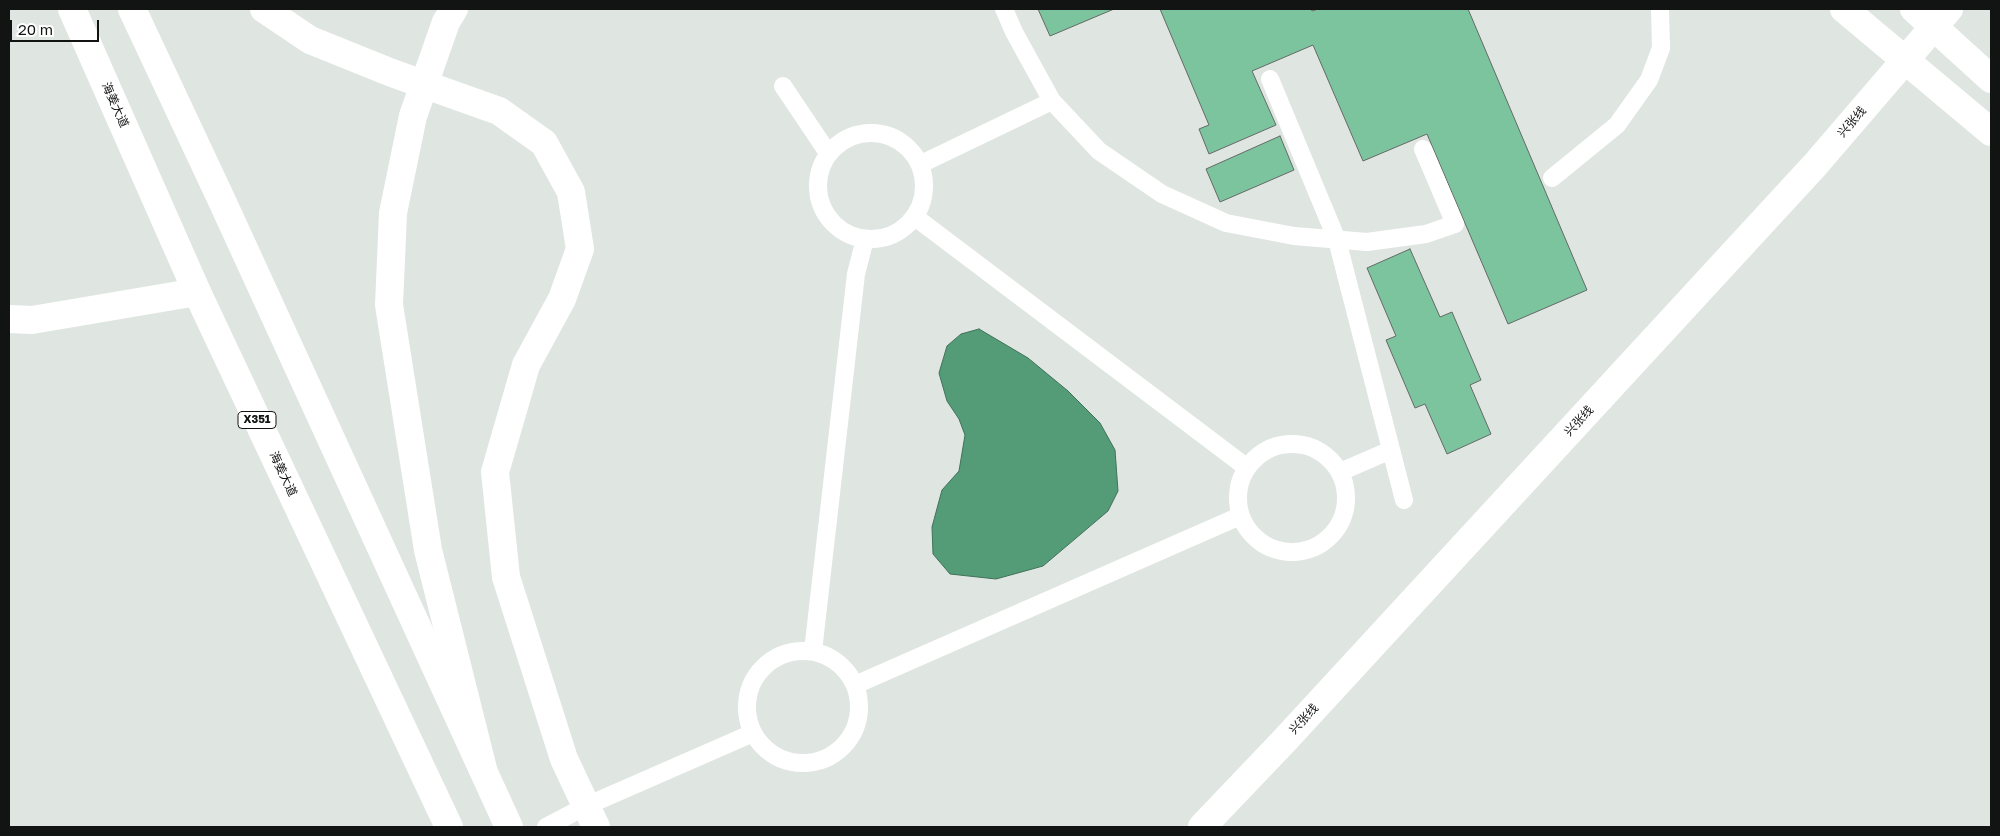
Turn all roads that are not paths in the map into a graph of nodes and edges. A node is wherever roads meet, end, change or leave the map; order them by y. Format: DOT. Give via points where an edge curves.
graph roads {
  1 [pos="72,9"];
  2 [pos="132,9"];
  3 [pos="264,9"];
  4 [pos="454,9"];
  5 [pos="1004,9"];
  6 [pos="1660,9"];
  7 [pos="1844,9"];
  8 [pos="1914,9"];
  9 [pos="1949,9"];
  10 [pos="1270,79"];
  11 [pos="1991,79"];
  12 [pos="783,86"];
  13 [pos="1052,101"];
  14 [pos="1991,132"];
  15 [pos="1423,149"];
  16 [pos="828,153"];
  17 [pos="921,164"];
  18 [pos="1552,178"];
  19 [pos="915,217"];
  20 [pos="865,239"];
  21 [pos="1337,240"];
  22 [pos="197,292"];
  23 [pos="9,318"];
  24 [pos="1391,450"];
  25 [pos="1246,467"];
  26 [pos="1340,472"];
  27 [pos="1404,500"];
  28 [pos="1240,516"];
  29 [pos="813,650"];
  30 [pos="856,685"];
  31 [pos="753,733"];
  32 [pos="483,769"];
  33 [pos="591,817"];
  34 [pos="449,827"];
  35 [pos="509,827"];
  36 [pos="546,827"];
  37 [pos="1202,827"];
  1 -- 22 [label="main road, 海姜大道 / X351"];
  2 -- 32 [label="main road"];
  3 -- 33 [label="main road" via="310,40 499,111 544,143 571,192 580,249 562,299 526,365 494,472 506,578 564,759"];
  4 -- 32 [label="main road" via="446,22 413,116 393,212 389,305 428,550"];
  5 -- 13 [label="lane"];
  6 -- 18 [label="lane" via="1661,48 1649,80 1617,125"];
  7 -- 14 [label="main road"];
  8 -- 11 [label="main road"];
  9 -- 37 [label="main road, 兴张线" via="1815,165"];
  10 -- 21 [label="lane"];
  12 -- 16 [label="lane"];
  13 -- 17 [label="lane"];
  13 -- 21 [label="lane" via="1099,151 1162,194 1226,222 1294,236"];
  15 -- 21 [label="lane" via="1455,224 1426,234 1367,242"];
  16 -- 17 [label="lane" via="845,138 866,132 888,134 908,146"];
  16 -- 20 [label="lane" via="819,174 818,196 827,216 844,232"];
  17 -- 19 [label="lane" via="925,182 923,200"];
  19 -- 20 [label="lane" via="901,230 884,238"];
  19 -- 25 [label="lane"];
  20 -- 29 [label="lane" via="856,274"];
  21 -- 24 [label="lane"];
  22 -- 23 [label="main road" via="32,320"];
  22 -- 34 [label="main road, 海姜大道 / X351"];
  24 -- 26 [label="lane"];
  24 -- 27 [label="lane"];
  25 -- 26 [label="lane" via="1259,454 1276,446 1294,443 1312,447 1328,457"];
  25 -- 28 [label="lane" via="1239,482"];
  26 -- 28 [label="lane" via="1346,491 1345,511 1337,529 1323,543 1304,552 1284,552 1265,546 1250,534"];
  28 -- 30 [label="lane"];
  29 -- 30 [label="lane" via="831,657 846,669"];
  29 -- 31 [label="lane" via="792,651 772,659 757,673 748,692 747,713"];
  30 -- 31 [label="lane" via="860,709 854,733 838,752 816,762 792,762 769,752"];
  31 -- 33 [label="lane"];
  32 -- 35 [label="main road"];
  33 -- 36 [label="lane"];
}
